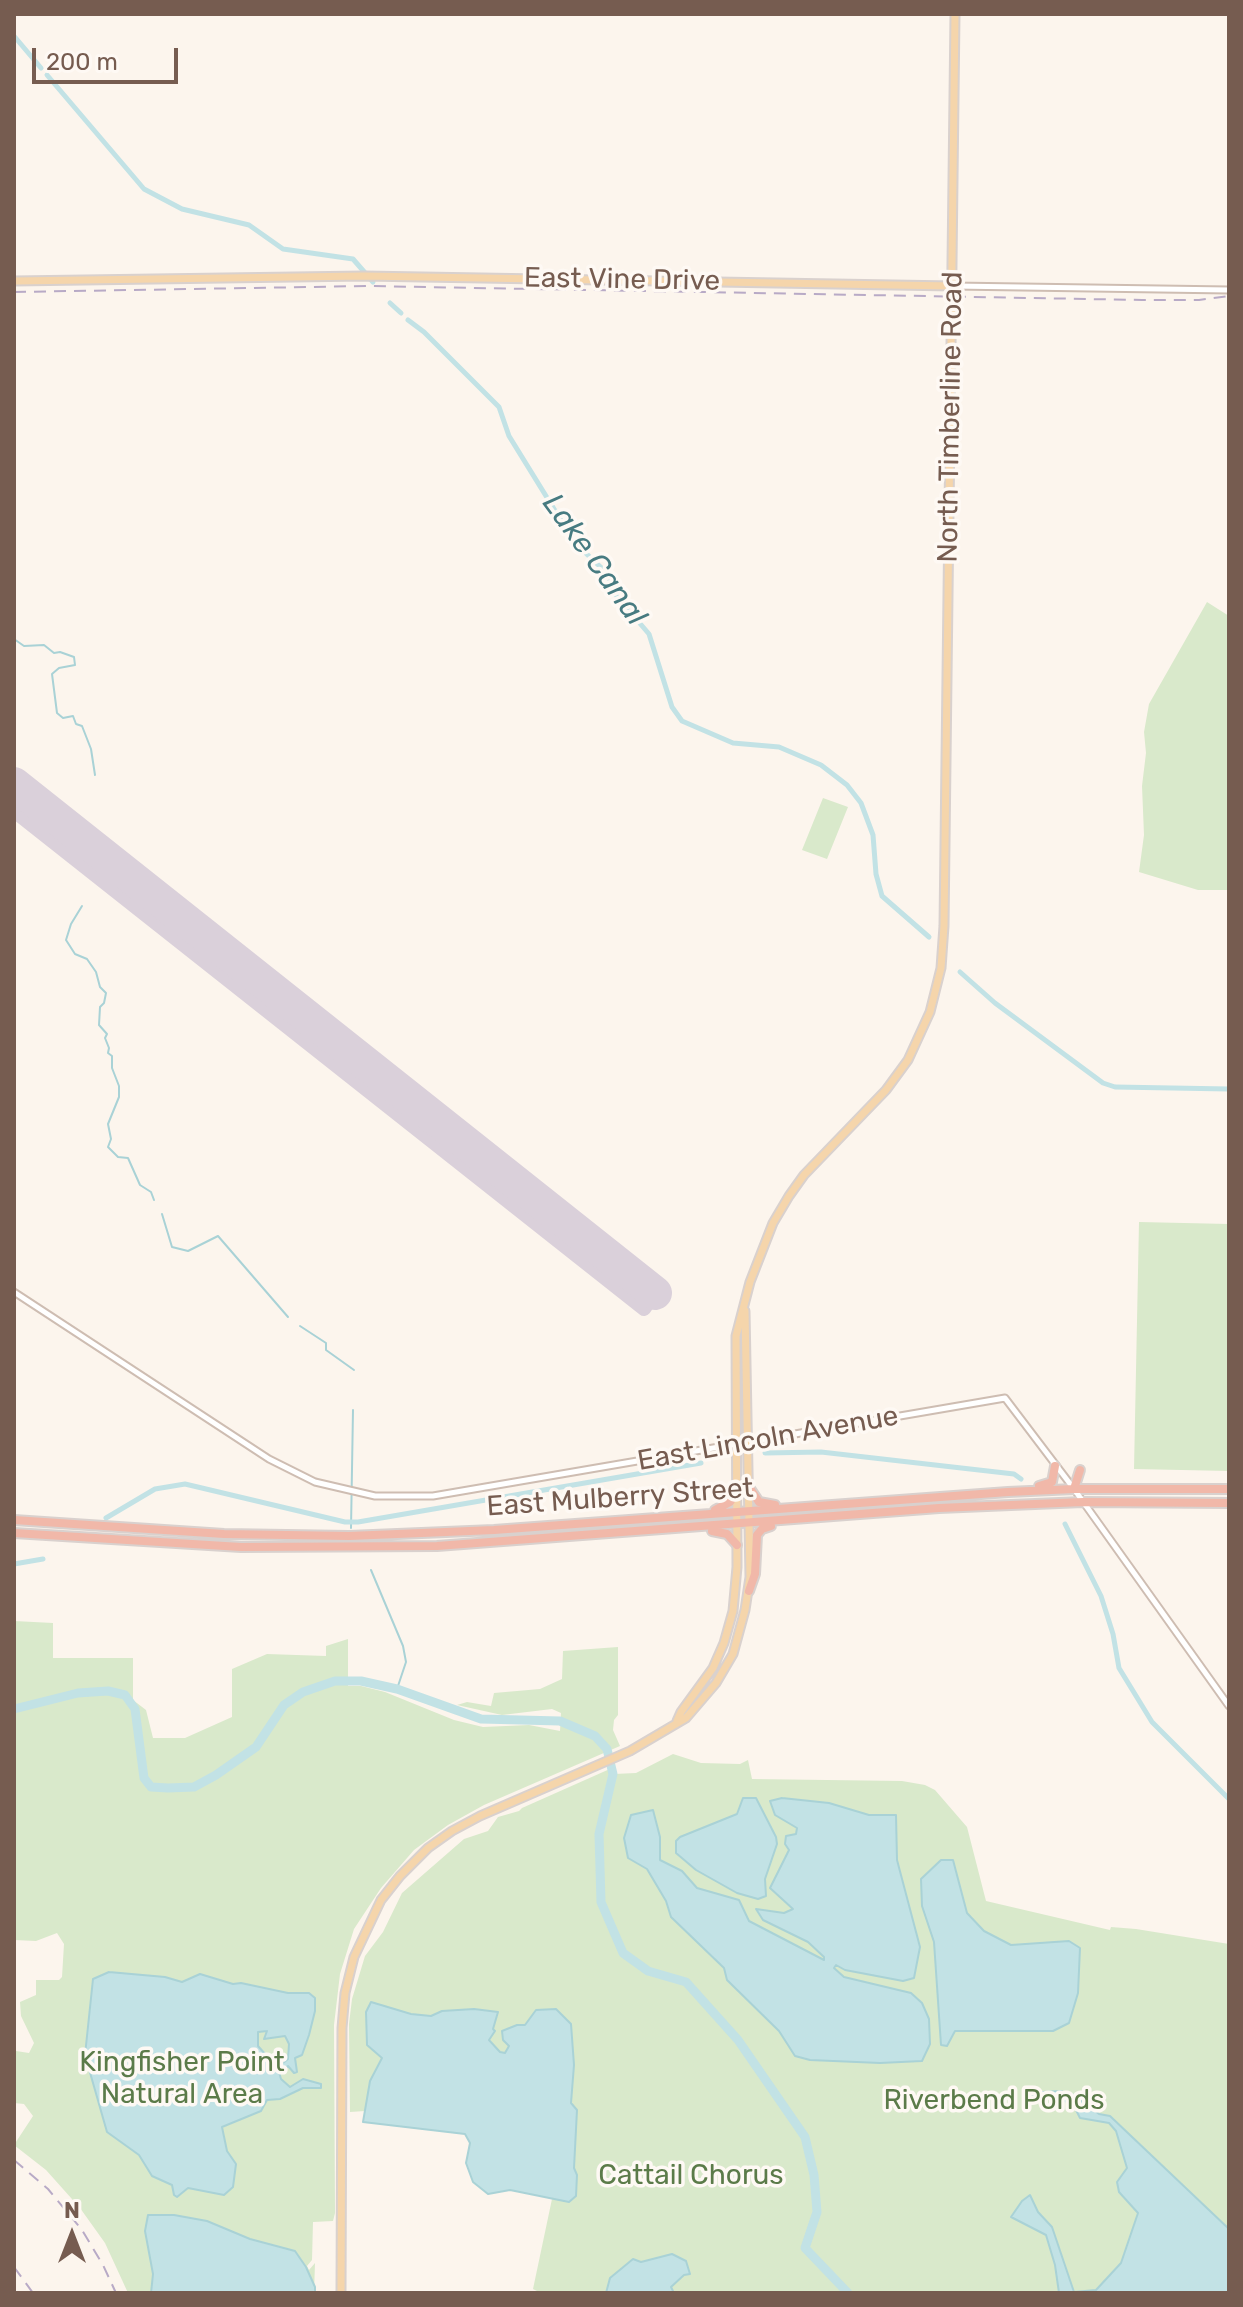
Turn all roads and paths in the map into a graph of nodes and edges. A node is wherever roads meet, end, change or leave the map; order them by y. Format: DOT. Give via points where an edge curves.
graph roads {
  1 [pos="955,14"];
  2 [pos="14,281"];
  3 [pos="953,286"];
  4 [pos="1229,290"];
  5 [pos="14,1292"];
  6 [pos="744,1307"];
  7 [pos="748,1442"];
  8 [pos="736,1444"];
  9 [pos="1055,1466"];
  10 [pos="1080,1470"];
  11 [pos="749,1487"];
  12 [pos="1074,1489"];
  13 [pos="1229,1489"];
  14 [pos="738,1490"];
  15 [pos="1008,1492"];
  16 [pos="883,1501"];
  17 [pos="1083,1502"];
  18 [pos="1229,1503"];
  19 [pos="749,1511"];
  20 [pos="738,1512"];
  21 [pos="865,1514"];
  22 [pos="14,1520"];
  23 [pos="627,1521"];
  24 [pos="749,1524"];
  25 [pos="737,1525"];
  26 [pos="14,1531"];
  27 [pos="603,1535"];
  28 [pos="737,1545"];
  29 [pos="749,1591"];
  30 [pos="1229,1706"];
  31 [pos="677,1721"];
  32 [pos="341,2293"];
  1 -- 3 [label="main road, North Timberline Road"];
  2 -- 3 [label="main road, East Vine Drive" via="374,276"];
  3 -- 4 [label="street, East Vine Drive"];
  3 -- 6 [label="main road, North Timberline Road" via="941,968 930,1012 908,1060 789,1196 773,1223"];
  5 -- 8 [label="street, East Lincoln Avenue" via="269,1459 350,1492 433,1496"];
  6 -- 7 [label="main road"];
  6 -- 8 [label="main road" via="736,1336"];
  7 -- 8 [label="street, East Lincoln Avenue"];
  7 -- 9 [label="street, East Lincoln Avenue" via="1005,1398"];
  7 -- 11 [label="main road"];
  8 -- 14 [label="main road"];
  9 -- 12 [label="street"];
  9 -- 15 [label="highway" via="1049,1484"];
  10 -- 12 [label="highway"];
  11 -- 16 [label="highway" via="766,1505"];
  11 -- 19 [label="main road"];
  12 -- 13 [label="highway, East Mulberry Street"];
  12 -- 15 [label="highway, East Mulberry Street"];
  12 -- 17 [label="street"];
  14 -- 20 [label="main road"];
  14 -- 23 [label="highway" via="718,1509"];
  15 -- 16 [label="highway, East Mulberry Street"];
  16 -- 19 [label="highway, East Mulberry Street"];
  17 -- 18 [label="highway, East Mulberry Street"];
  17 -- 21 [label="highway, East Mulberry Street"];
  17 -- 30 [label="street"];
  19 -- 20 [label="highway, East Mulberry Street"];
  19 -- 24 [label="main road"];
  20 -- 23 [label="highway, East Mulberry Street"];
  20 -- 25 [label="main road"];
  21 -- 24 [label="highway, East Mulberry Street"];
  21 -- 29 [label="highway" via="762,1529 756,1537"];
  22 -- 23 [label="highway, East Mulberry Street" via="349,1536"];
  24 -- 25 [label="highway, East Mulberry Street"];
  24 -- 29 [label="main road"];
  25 -- 27 [label="highway, East Mulberry Street"];
  25 -- 28 [label="main road"];
  26 -- 27 [label="highway, East Mulberry Street" via="241,1547 352,1548"];
  27 -- 28 [label="highway" via="714,1531 727,1534"];
  28 -- 31 [label="main road" via="736,1595 724,1643"];
  29 -- 31 [label="main road" via="740,1634 724,1670 694,1710"];
  31 -- 32 [label="main road" via="630,1751 452,1831 428,1848 381,1900 354,1957 345,1993"];
}
